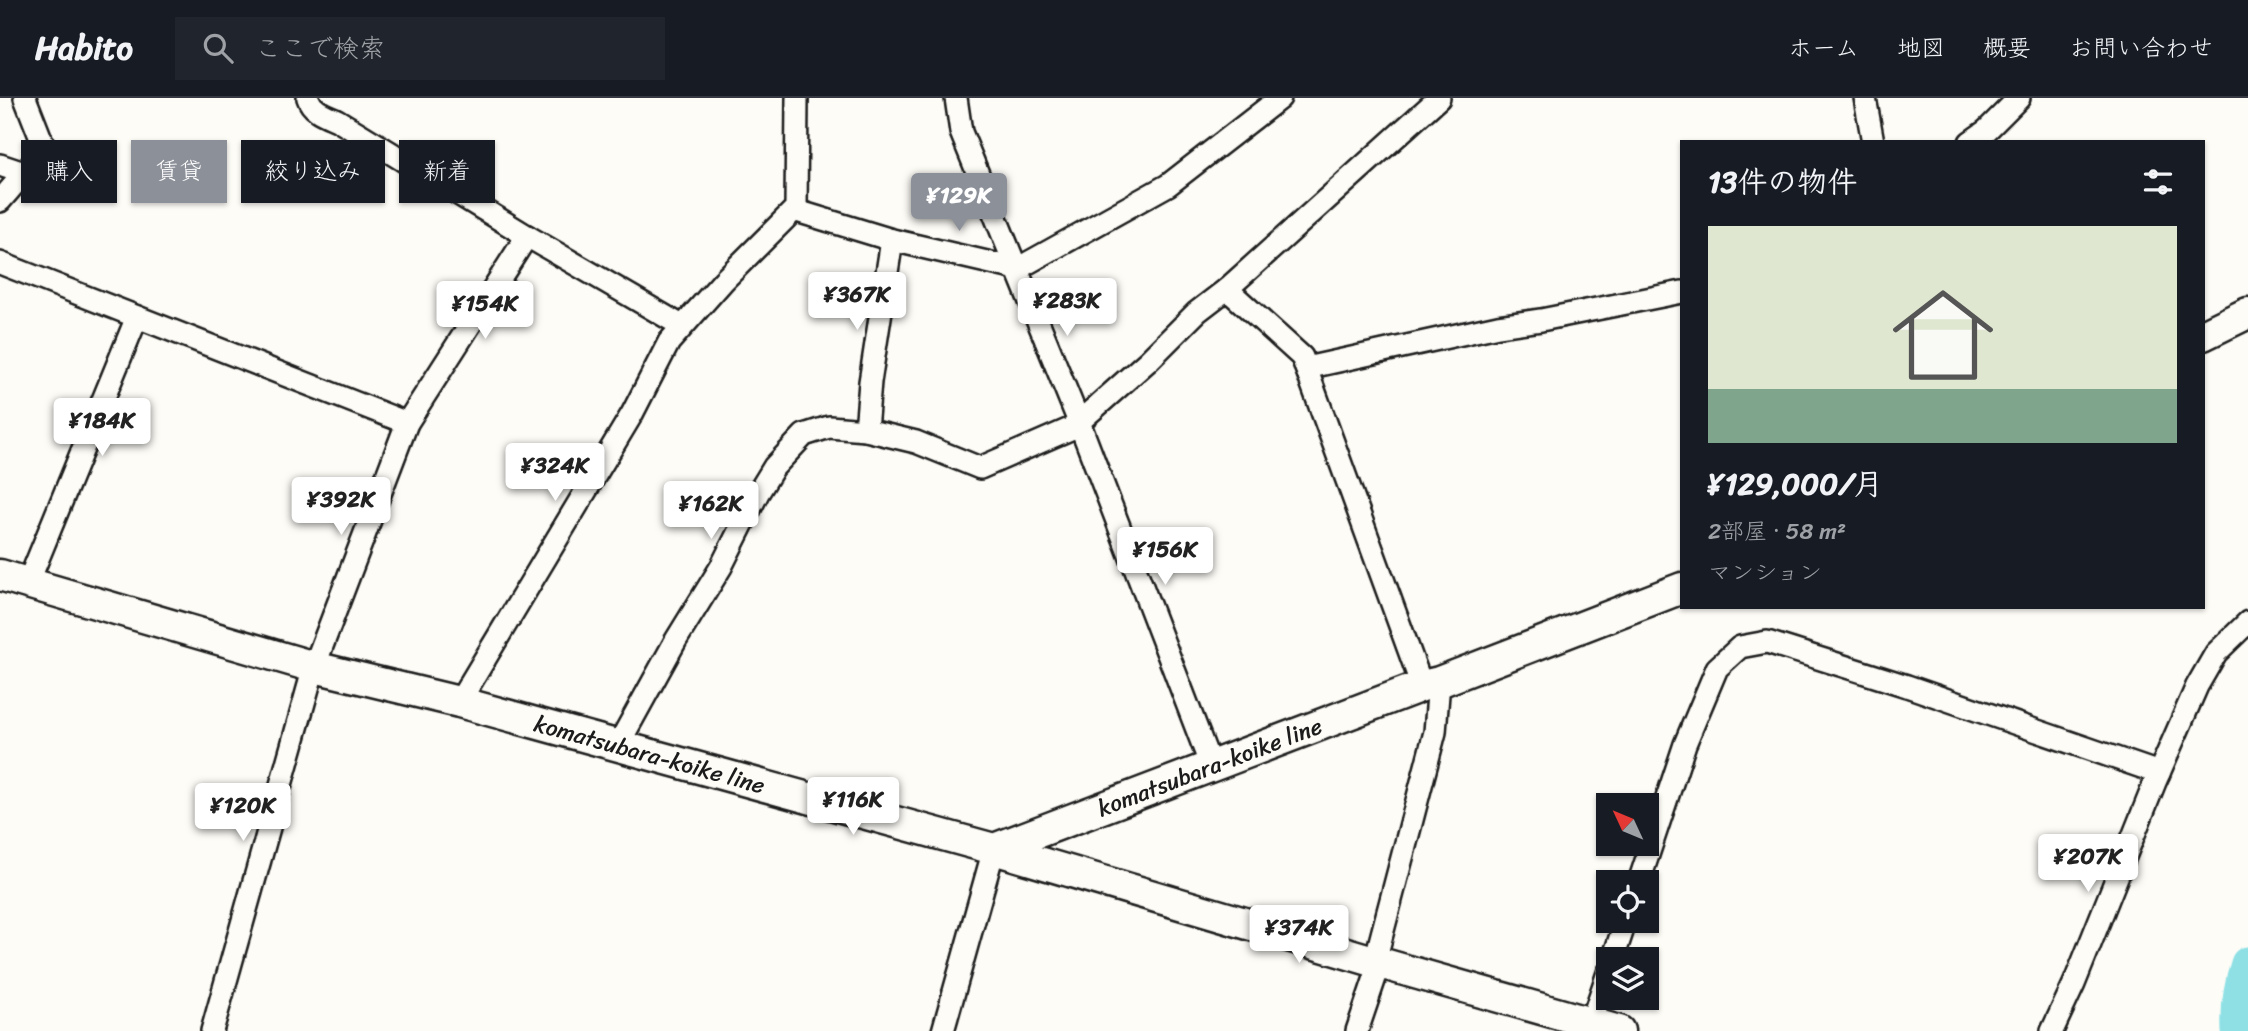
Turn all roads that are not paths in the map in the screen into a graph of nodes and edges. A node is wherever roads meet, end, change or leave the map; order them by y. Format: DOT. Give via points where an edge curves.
graph roads {
  1 [pos="25,98"];
  2 [pos="309,98"];
  3 [pos="797,98"];
  4 [pos="956,98"];
  5 [pos="1280,98"];
  6 [pos="1439,98"];
  7 [pos="1865,98"];
  8 [pos="2019,98"];
  9 [pos="41,140"];
  10 [pos="1873,140"];
  11 [pos="1973,140"];
  12 [pos="0,165"];
  13 [pos="21,172"];
  14 [pos="21,176"];
  15 [pos="0,201"];
  16 [pos="796,208"];
  17 [pos="527,236"];
  18 [pos="892,240"];
  19 [pos="0,263"];
  20 [pos="1017,269"];
  21 [pos="1227,289"];
  22 [pos="1680,292"];
  23 [pos="2248,313"];
  24 [pos="137,317"];
  25 [pos="682,326"];
  26 [pos="2205,334"];
  27 [pos="1306,368"];
  28 [pos="1079,422"];
  29 [pos="407,423"];
  30 [pos="866,430"];
  31 [pos="14,579"];
  32 [pos="1680,589"];
  33 [pos="2248,622"];
  34 [pos="314,667"];
  35 [pos="1430,684"];
  36 [pos="459,702"];
  37 [pos="617,747"];
  38 [pos="1211,766"];
  39 [pos="2159,773"];
  40 [pos="994,849"];
  41 [pos="1643,870"];
  42 [pos="1378,962"];
  43 [pos="1605,1027"];
  44 [pos="212,1031"];
  45 [pos="943,1031"];
  46 [pos="1357,1031"];
  47 [pos="2052,1031"];
  1 -- 9 [label="street"];
  2 -- 17 [label="street" via="320,113"];
  3 -- 16 [label="street"];
  4 -- 20 [label="street" via="961,132"];
  5 -- 20 [label="street" via="1168,185"];
  6 -- 21 [label="street"];
  7 -- 10 [label="street"];
  8 -- 11 [label="street"];
  12 -- 13 [label="street"];
  14 -- 15 [label="street"];
  16 -- 18 [label="street"];
  16 -- 25 [label="street"];
  17 -- 25 [label="street"];
  17 -- 29 [label="street"];
  18 -- 20 [label="street"];
  18 -- 30 [label="street"];
  19 -- 24 [label="street"];
  20 -- 28 [label="street"];
  21 -- 27 [label="street" via="1302,357"];
  21 -- 28 [label="street"];
  22 -- 27 [label="street"];
  23 -- 26 [label="main road"];
  24 -- 29 [label="street"];
  24 -- 31 [label="street"];
  25 -- 36 [label="street"];
  27 -- 35 [label="street"];
  28 -- 30 [label="street" via="980,468 916,442"];
  28 -- 38 [label="street"];
  29 -- 34 [label="street"];
  30 -- 37 [label="street" via="830,427 804,435 774,467"];
  31 -- 34 [label="main road, komatsubara-koike line"];
  32 -- 35 [label="main road, komatsubara-koike line"];
  33 -- 39 [label="street" via="2216,653"];
  34 -- 36 [label="main road, komatsubara-koike line"];
  34 -- 44 [label="street"];
  35 -- 38 [label="main road, komatsubara-koike line"];
  35 -- 42 [label="street" via="1435,732"];
  36 -- 37 [label="main road, komatsubara-koike line"];
  37 -- 40 [label="main road, komatsubara-koike line"];
  38 -- 40 [label="main road, komatsubara-koike line"];
  39 -- 41 [label="street" via="1767,642 1740,647 1717,668 1685,744"];
  39 -- 47 [label="street"];
  40 -- 42 [label="main road"];
  40 -- 45 [label="street"];
  42 -- 43 [label="main road"];
  42 -- 46 [label="street"];
}
